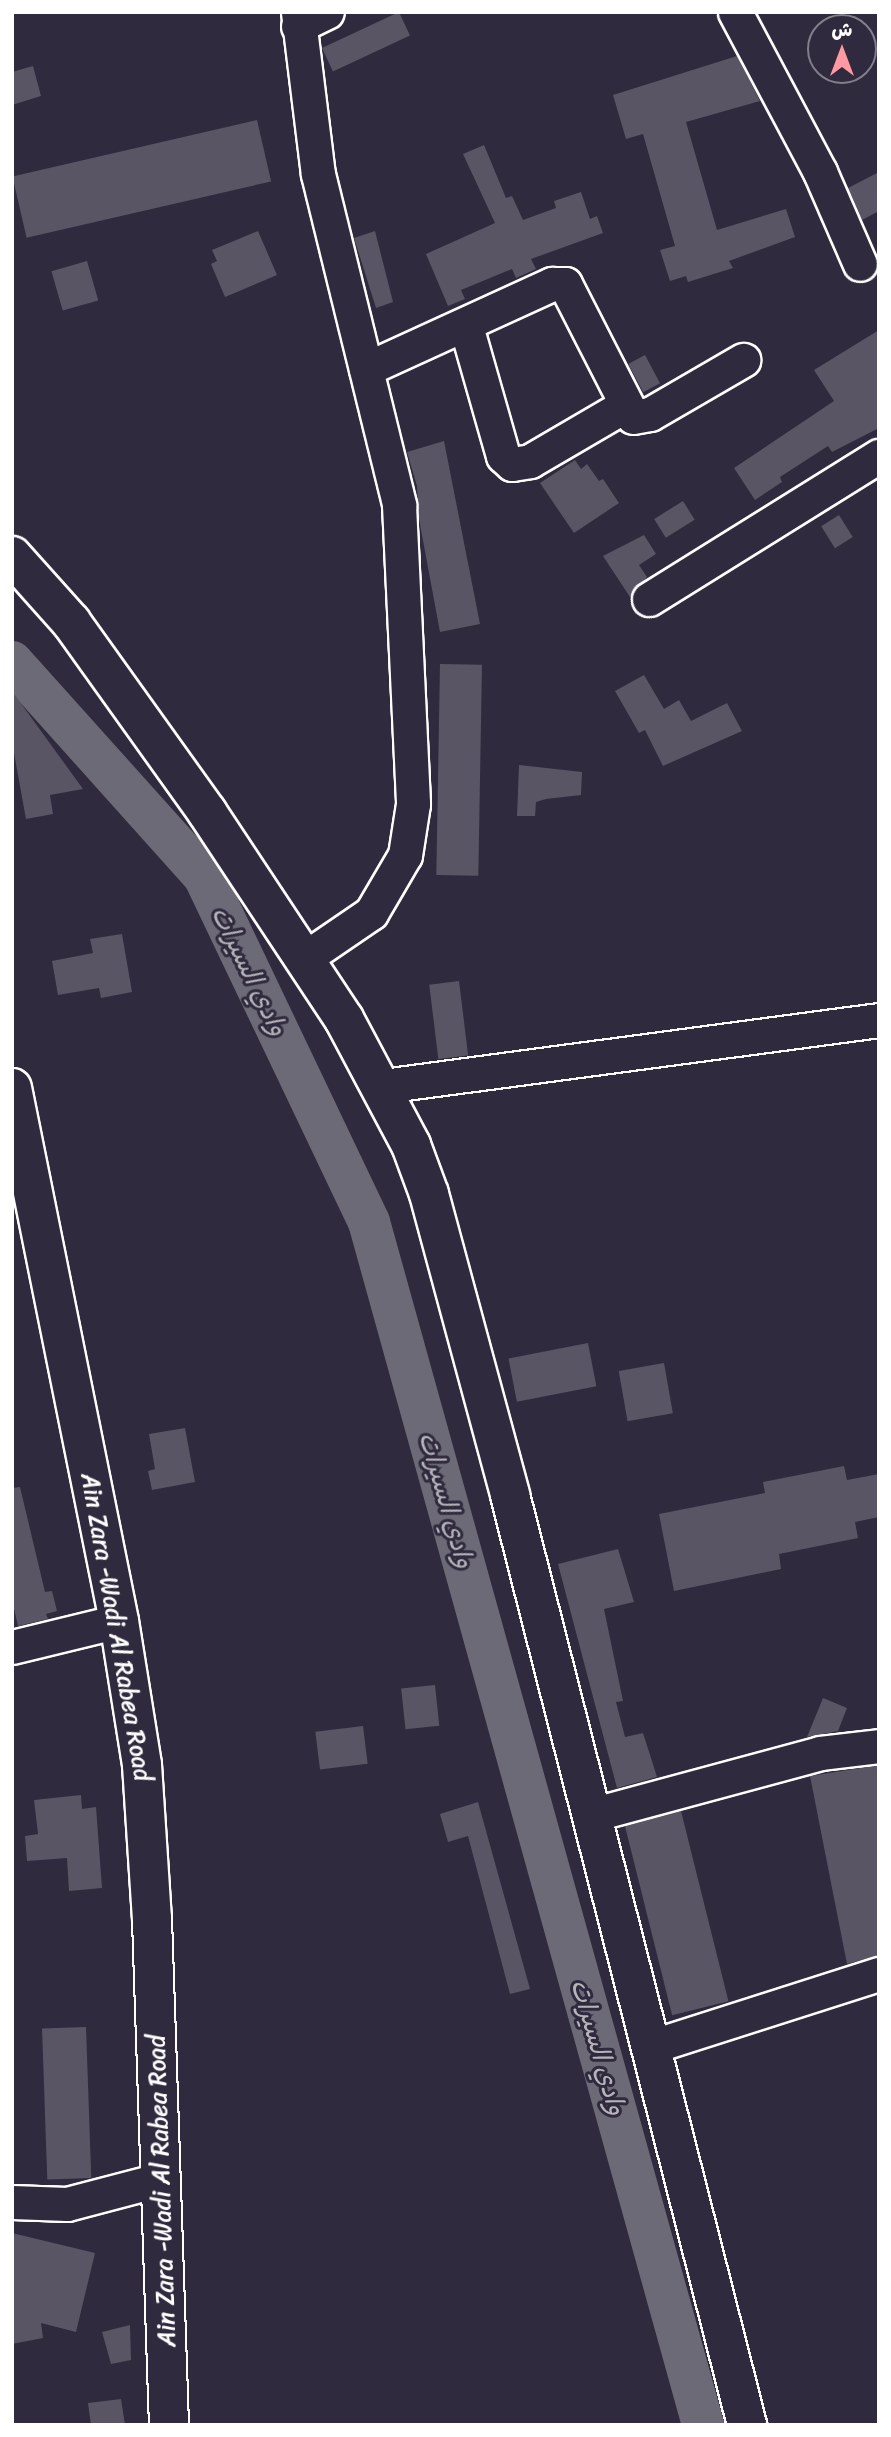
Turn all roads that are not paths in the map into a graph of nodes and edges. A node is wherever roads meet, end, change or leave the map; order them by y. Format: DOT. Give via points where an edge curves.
graph roads {
  1 [pos="735,12"];
  2 [pos="308,17"];
  3 [pos="860,264"];
  4 [pos="466,326"];
  5 [pos="743,360"];
  6 [pos="366,369"];
  7 [pos="626,405"];
  8 [pos="879,457"];
  9 [pos="12,556"];
  10 [pos="649,600"];
  11 [pos="305,958"];
  12 [pos="879,1020"];
  13 [pos="383,1086"];
  14 [pos="12,1088"];
  15 [pos="120,1621"];
  16 [pos="12,1647"];
  17 [pos="879,1746"];
  18 [pos="591,1815"];
  19 [pos="879,1974"];
  20 [pos="650,2047"];
  21 [pos="163,2179"];
  22 [pos="12,2202"];
  23 [pos="169,2425"];
  24 [pos="747,2425"];
  1 -- 3 [label="street" via="820,172"];
  2 -- 6 [label="street" via="318,174"];
  4 -- 6 [label="street"];
  4 -- 7 [label="street" via="552,284 565,284"];
  4 -- 7 [label="street" via="503,456 512,464 530,461"];
  5 -- 7 [label="street" via="650,414 633,417"];
  6 -- 11 [label="street" via="399,505 413,804 405,855 370,913"];
  8 -- 10 [label="street"];
  9 -- 11 [label="main road" via="71,622"];
  11 -- 13 [label="main road"];
  12 -- 13 [label="street"];
  13 -- 18 [label="main road" via="429,1194"];
  14 -- 15 [label="main road, Ain Zara -Wadi Al Rabea Road"];
  15 -- 16 [label="street"];
  15 -- 21 [label="main road, Ain Zara -Wadi Al Rabea Road" via="142,1765"];
  17 -- 18 [label="street" via="820,1753"];
  18 -- 20 [label="main road"];
  19 -- 20 [label="street"];
  20 -- 24 [label="main road"];
  21 -- 22 [label="street" via="67,2204"];
  21 -- 23 [label="main road, Ain Zara -Wadi Al Rabea Road"];
}
